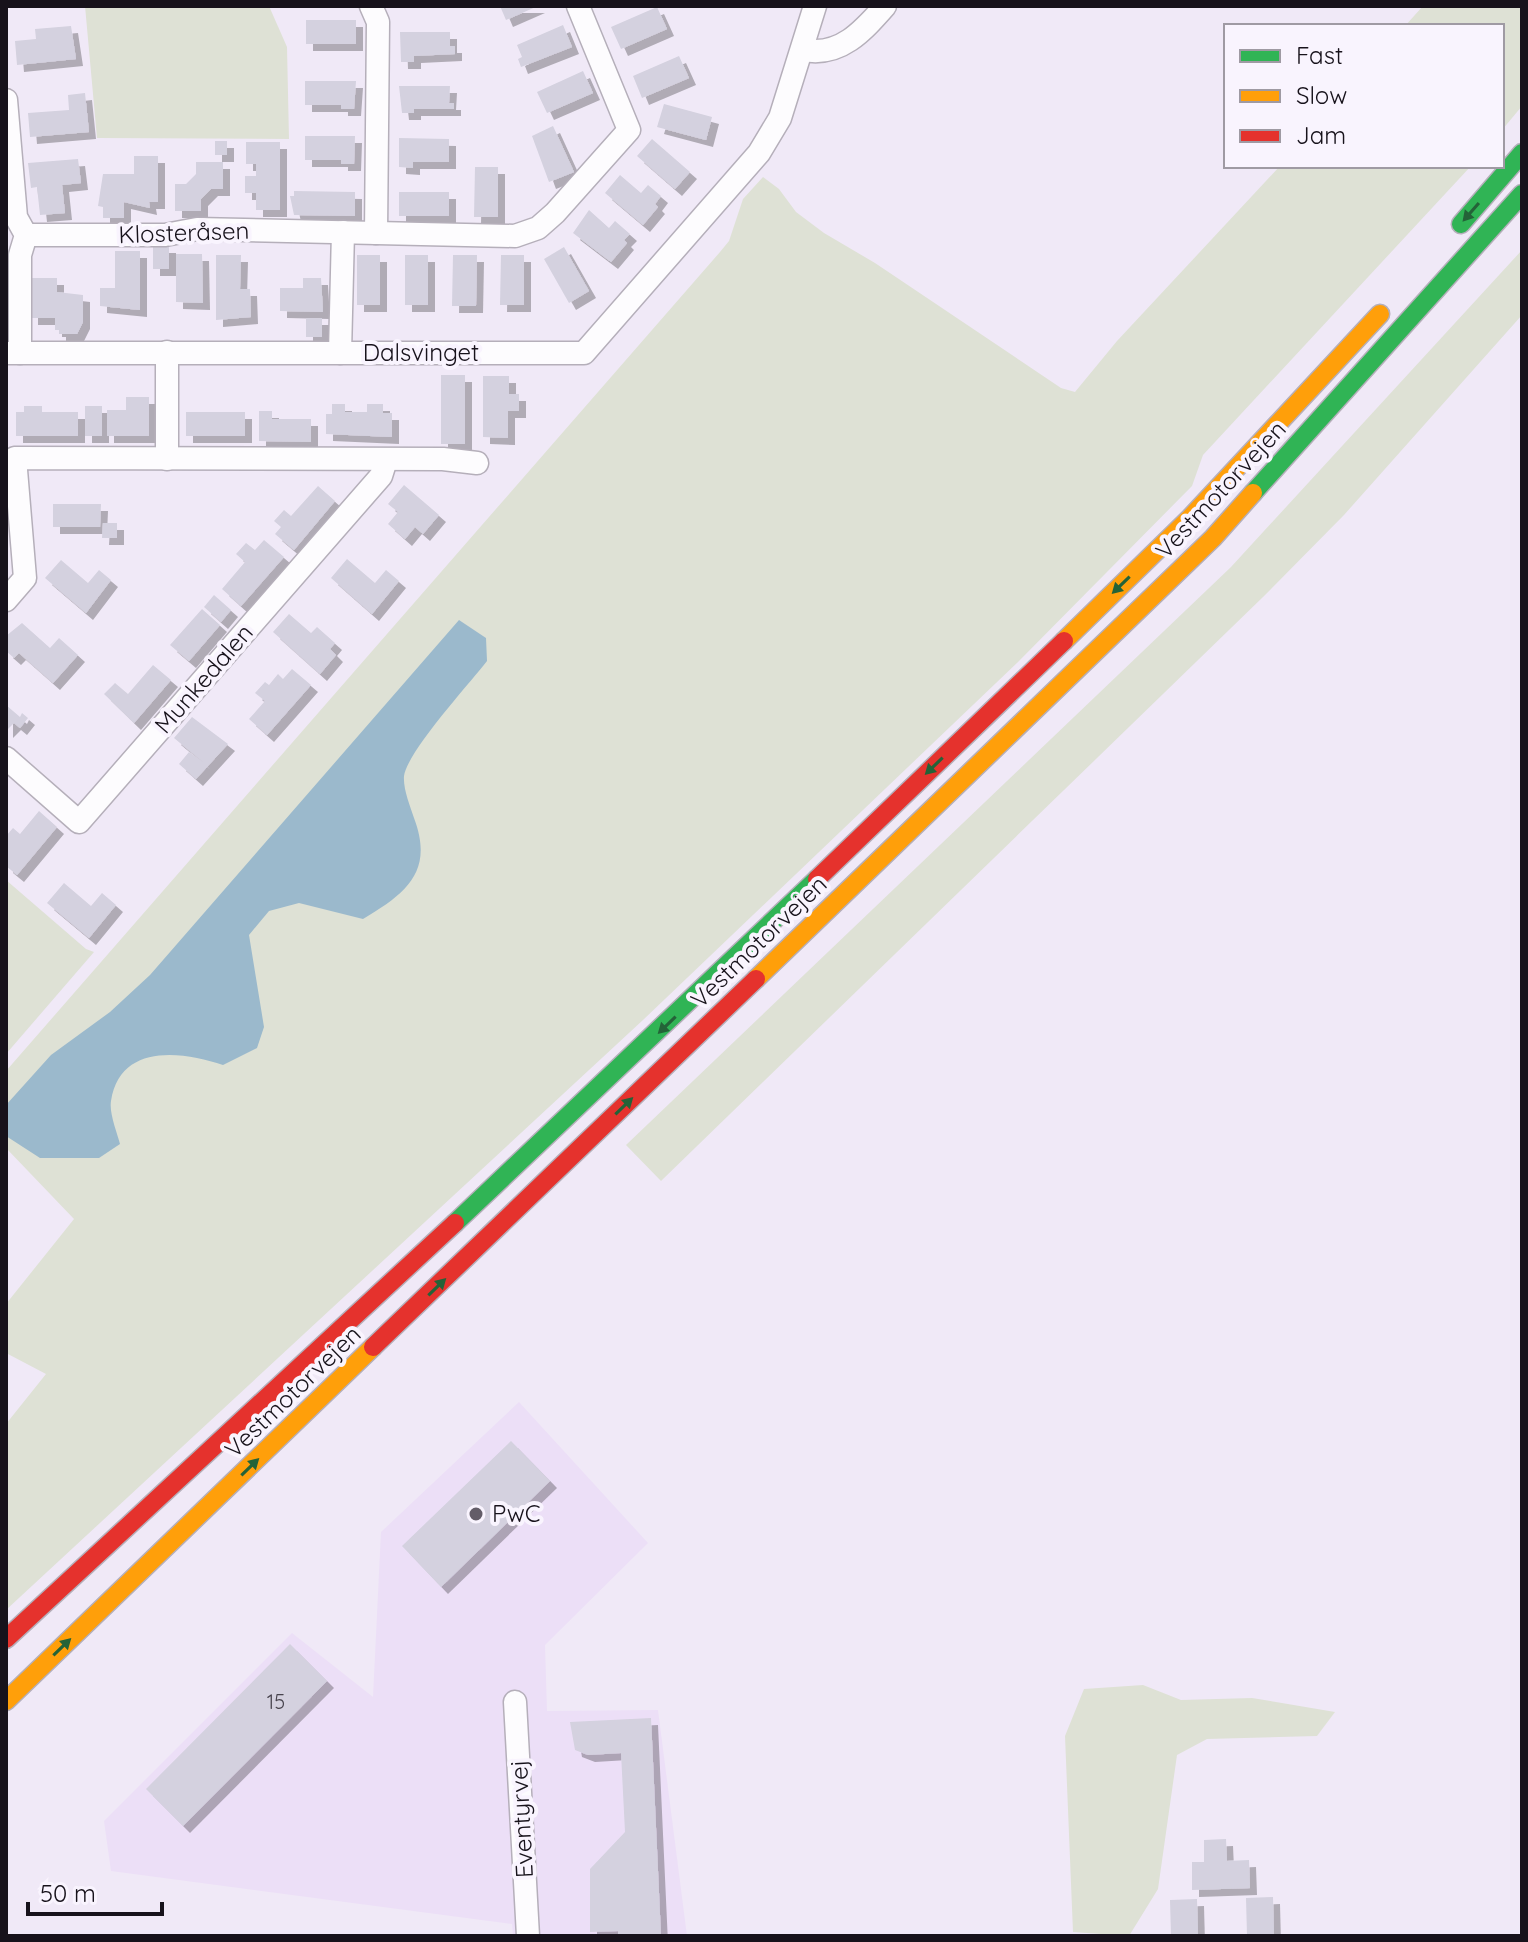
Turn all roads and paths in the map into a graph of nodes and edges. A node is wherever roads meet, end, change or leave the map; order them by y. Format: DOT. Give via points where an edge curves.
graph roads {
  1 [pos="371,6"];
  2 [pos="578,6"];
  3 [pos="815,6"];
  4 [pos="885,6"];
  5 [pos="804,50"];
  6 [pos="6,100"];
  7 [pos="1522,153"];
  8 [pos="1522,194"];
  9 [pos="343,232"];
  10 [pos="376,233"];
  11 [pos="26,235"];
  12 [pos="1451,236"];
  13 [pos="1389,304"];
  14 [pos="167,352"];
  15 [pos="13,353"];
  16 [pos="340,353"];
  17 [pos="167,459"];
  18 [pos="386,460"];
  19 [pos="477,463"];
  20 [pos="6,600"];
  21 [pos="6,758"];
  22 [pos="55,1592"];
  23 [pos="6,1629"];
  24 [pos="6,1639"];
  25 [pos="515,1702"];
  26 [pos="12,1709"];
  27 [pos="528,1936"];
  1 -- 10 [label="street" via="378,22"];
  2 -- 10 [label="street, Klosteråsen" via="629,130 538,228 515,236"];
  3 -- 5 [label="street, Dalsvinget"];
  4 -- 5 [label="street" via="864,30 836,49"];
  5 -- 16 [label="street, Dalsvinget" via="780,118 751,165 584,353"];
  6 -- 11 [label="street" via="16,217"];
  7 -- 12 [label="highway, one-way"];
  26 -- 8 [label="highway, Vestmotorvejen, one-way" via="143,1570 1213,538"];
  9 -- 10 [label="street, Klosteråsen"];
  9 -- 11 [label="street, Klosteråsen" via="197,229 165,235"];
  9 -- 16 [label="street"];
  11 -- 15 [label="street"];
  13 -- 22 [label="highway, Vestmotorvejen, one-way" via="1190,518 659,1032"];
  14 -- 15 [label="street, Dalsvinget"];
  14 -- 16 [label="street, Dalsvinget"];
  14 -- 17 [label="street"];
  17 -- 18 [label="street"];
  17 -- 20 [label="street" via="15,458 25,578"];
  18 -- 19 [label="street"];
  18 -- 21 [label="street, Munkedalen" via="381,476 79,822"];
  22 -- 23 [label="highway"];
  22 -- 24 [label="highway, Vestmotorvejen"];
  25 -- 27 [label="street, Eventyrvej"];
}
